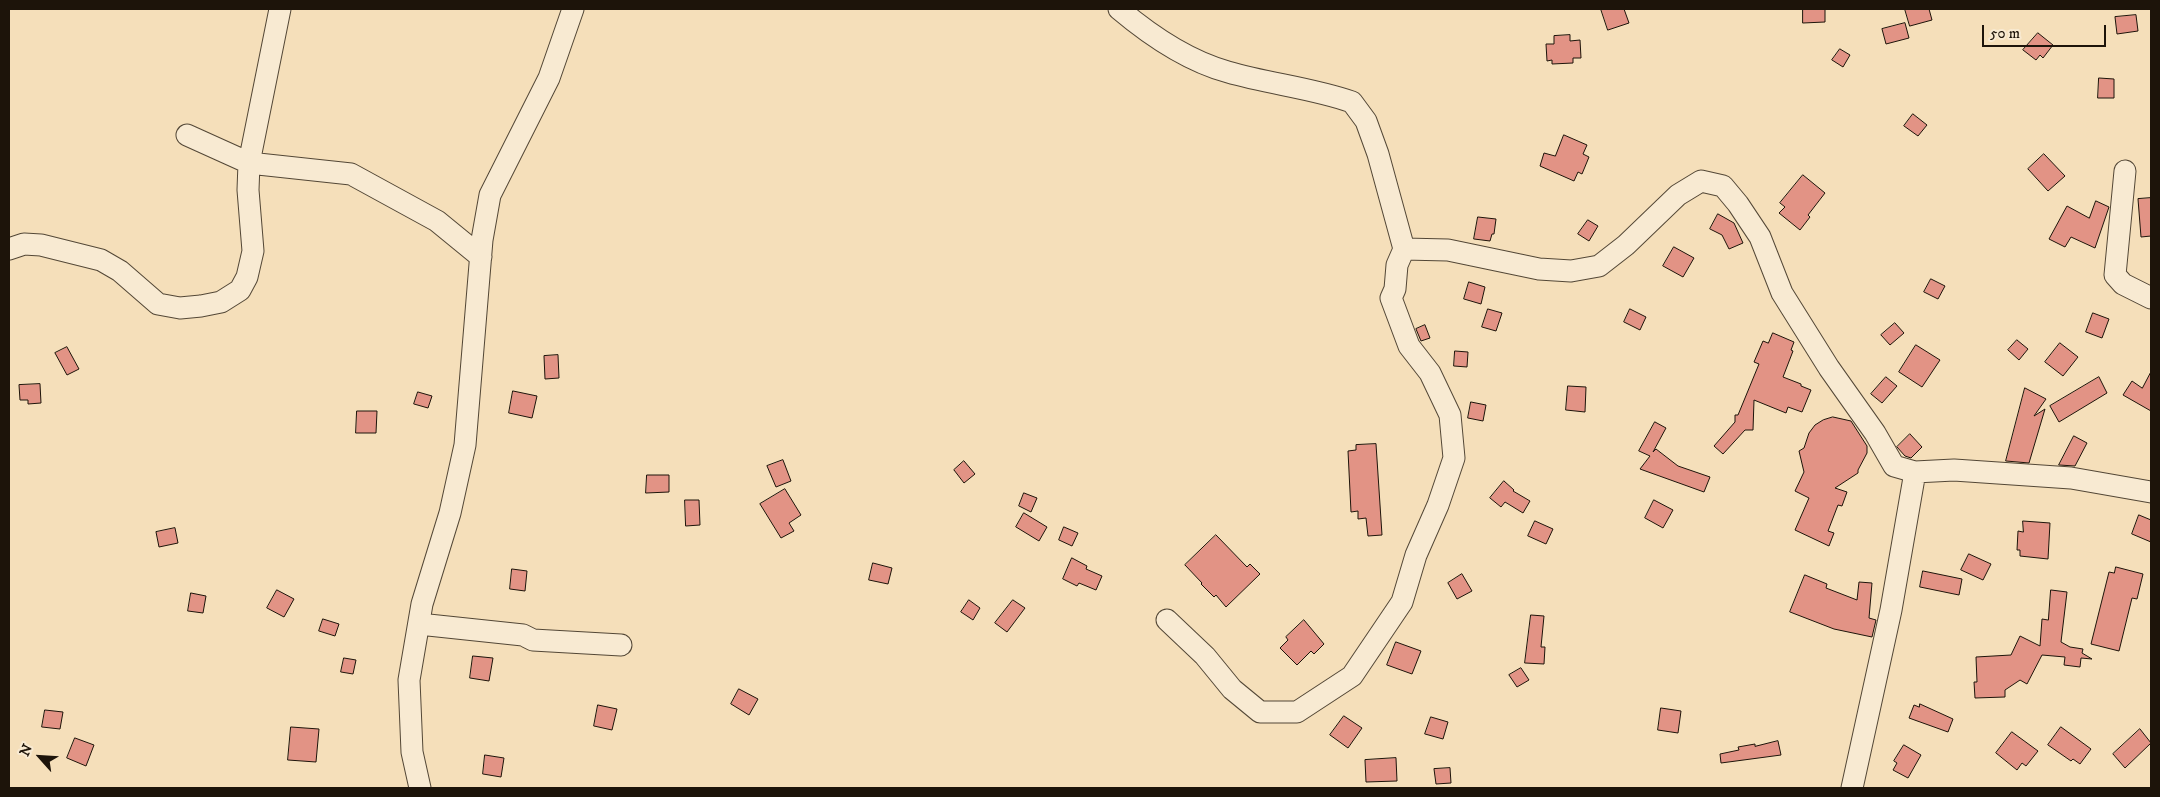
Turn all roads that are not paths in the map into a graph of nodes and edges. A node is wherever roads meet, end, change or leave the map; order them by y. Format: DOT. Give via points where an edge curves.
graph roads {
  1 [pos="280,9"];
  2 [pos="573,9"];
  3 [pos="1119,9"];
  4 [pos="187,135"];
  5 [pos="249,163"];
  6 [pos="2125,171"];
  7 [pos="9,248"];
  8 [pos="1404,249"];
  9 [pos="481,257"];
  10 [pos="2151,298"];
  11 [pos="1915,472"];
  12 [pos="2151,492"];
  13 [pos="1167,620"];
  14 [pos="419,624"];
  15 [pos="621,645"];
  16 [pos="420,788"];
  17 [pos="1852,788"];
  1 -- 5 [label="street"];
  2 -- 9 [label="street" via="549,78 490,195"];
  3 -- 8 [label="street" via="1182,54 1227,72 1352,102 1366,121 1378,154"];
  4 -- 5 [label="street"];
  5 -- 7 [label="street" via="253,251 247,277 240,290 222,302 180,308 158,304 120,271 101,260 41,245 24,244"];
  5 -- 9 [label="street" via="351,174 437,220"];
  6 -- 10 [label="street" via="2115,275 2122,284"];
  8 -- 11 [label="street" via="1448,250 1539,269 1571,271 1598,266 1626,245 1678,195 1701,181 1723,186 1760,237 1782,293 1828,368 1875,433 1894,466"];
  8 -- 13 [label="street" via="1397,265 1391,298 1409,346 1430,373 1450,414 1454,458 1416,555 1402,602 1352,676 1297,712 1260,712 1232,689 1205,656"];
  9 -- 14 [label="street" via="465,445"];
  11 -- 12 [label="street" via="1954,470 2071,478"];
  11 -- 17 [label="street" via="1891,610"];
  14 -- 15 [label="street" via="523,635 533,640"];
  14 -- 16 [label="street" via="409,680 412,752"];
}
